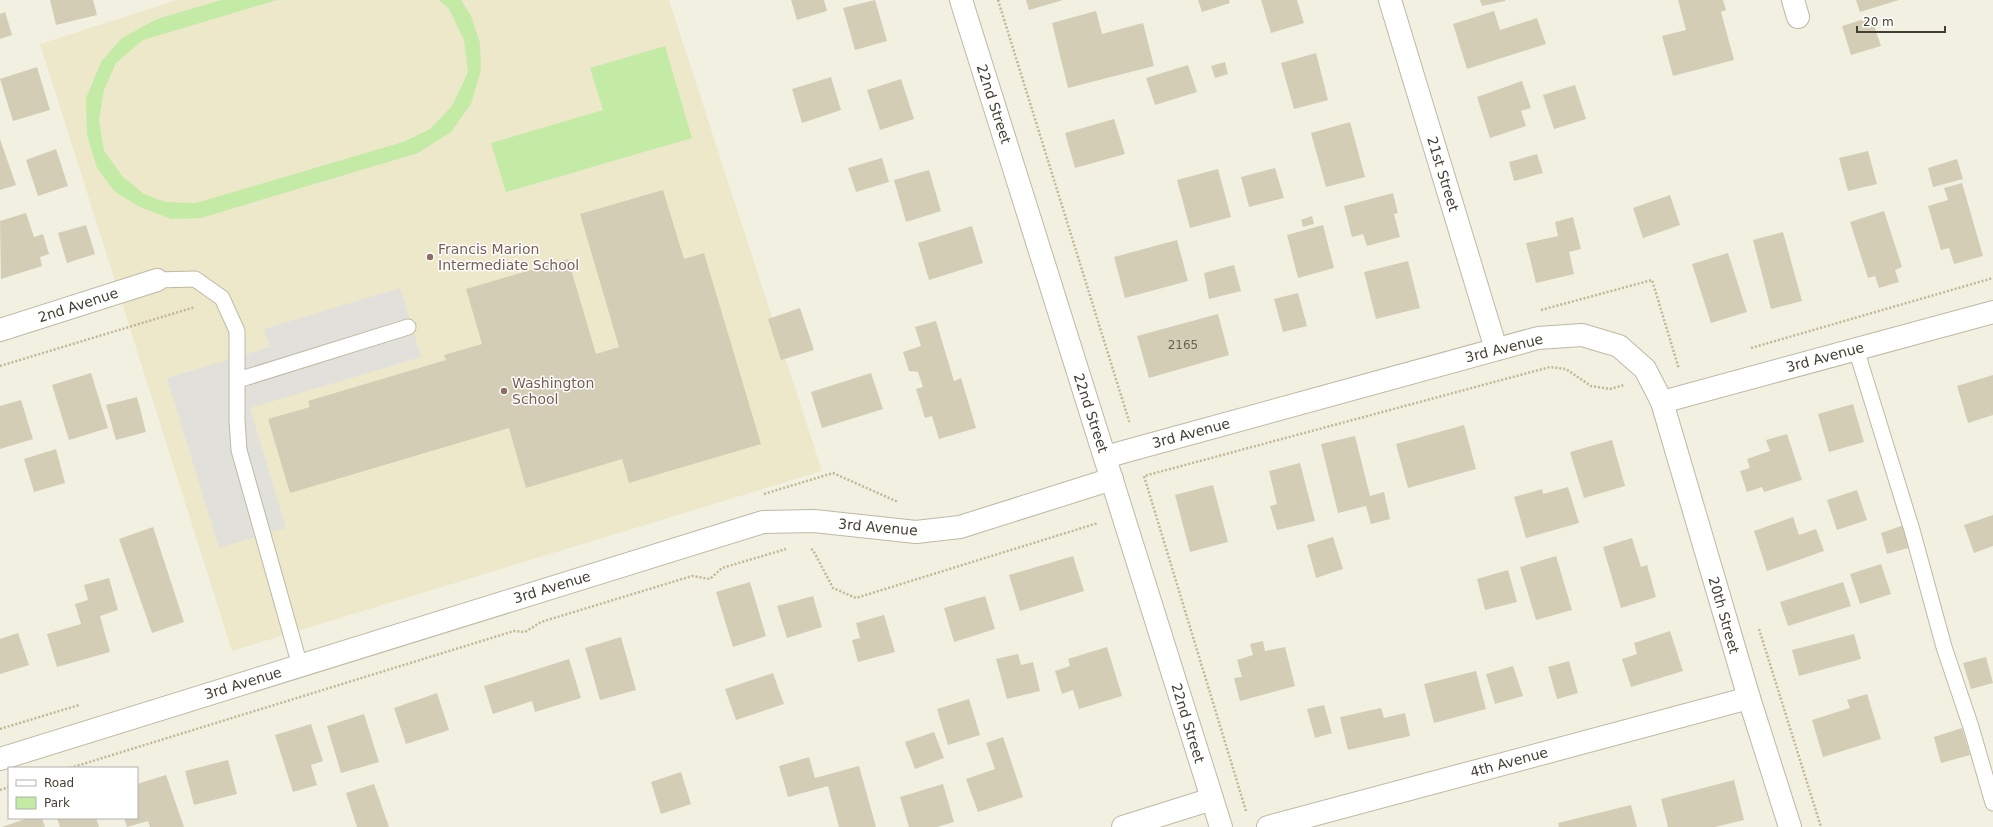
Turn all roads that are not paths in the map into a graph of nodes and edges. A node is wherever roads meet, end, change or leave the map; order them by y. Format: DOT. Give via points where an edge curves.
graph roads {
  1 [pos="961,0"];
  2 [pos="1390,0"];
  3 [pos="157,280"];
  4 [pos="1993,312"];
  5 [pos="408,327"];
  6 [pos="0,330"];
  7 [pos="1496,349"];
  8 [pos="1856,349"];
  9 [pos="238,380"];
  10 [pos="1662,402"];
  11 [pos="1105,457"];
  12 [pos="1112,479"];
  13 [pos="300,666"];
  14 [pos="1749,698"];
  15 [pos="0,759"];
  16 [pos="1212,799"];
  17 [pos="1993,803"];
  18 [pos="1123,827"];
  19 [pos="1221,827"];
  20 [pos="1268,827"];
  21 [pos="1790,827"];
  1 -- 11 [label="street, 22nd Street"];
  2 -- 7 [label="street, 21st Street"];
  3 -- 6 [label="street, 2nd Avenue"];
  3 -- 9 [label="lane" via="195,279 222,298 237,331"];
  4 -- 8 [label="street, 3rd Avenue"];
  5 -- 9 [label="lane"];
  7 -- 10 [label="street, 3rd Avenue" via="1538,338 1582,335 1619,346 1646,369"];
  7 -- 11 [label="street, 3rd Avenue"];
  8 -- 10 [label="street, 3rd Avenue"];
  8 -- 17 [label="lane"];
  9 -- 13 [label="lane" via="239,450"];
  10 -- 14 [label="street, 20th Street"];
  11 -- 12 [label="street, 22nd Street"];
  12 -- 13 [label="street, 3rd Avenue" via="960,527 916,532 814,521 763,522"];
  12 -- 16 [label="street, 22nd Street"];
  13 -- 15 [label="street, 3rd Avenue"];
  14 -- 20 [label="street, 4th Avenue"];
  14 -- 21 [label="street, 20th Street"];
  16 -- 18 [label="street"];
  16 -- 19 [label="street, 22nd Street"];
}
